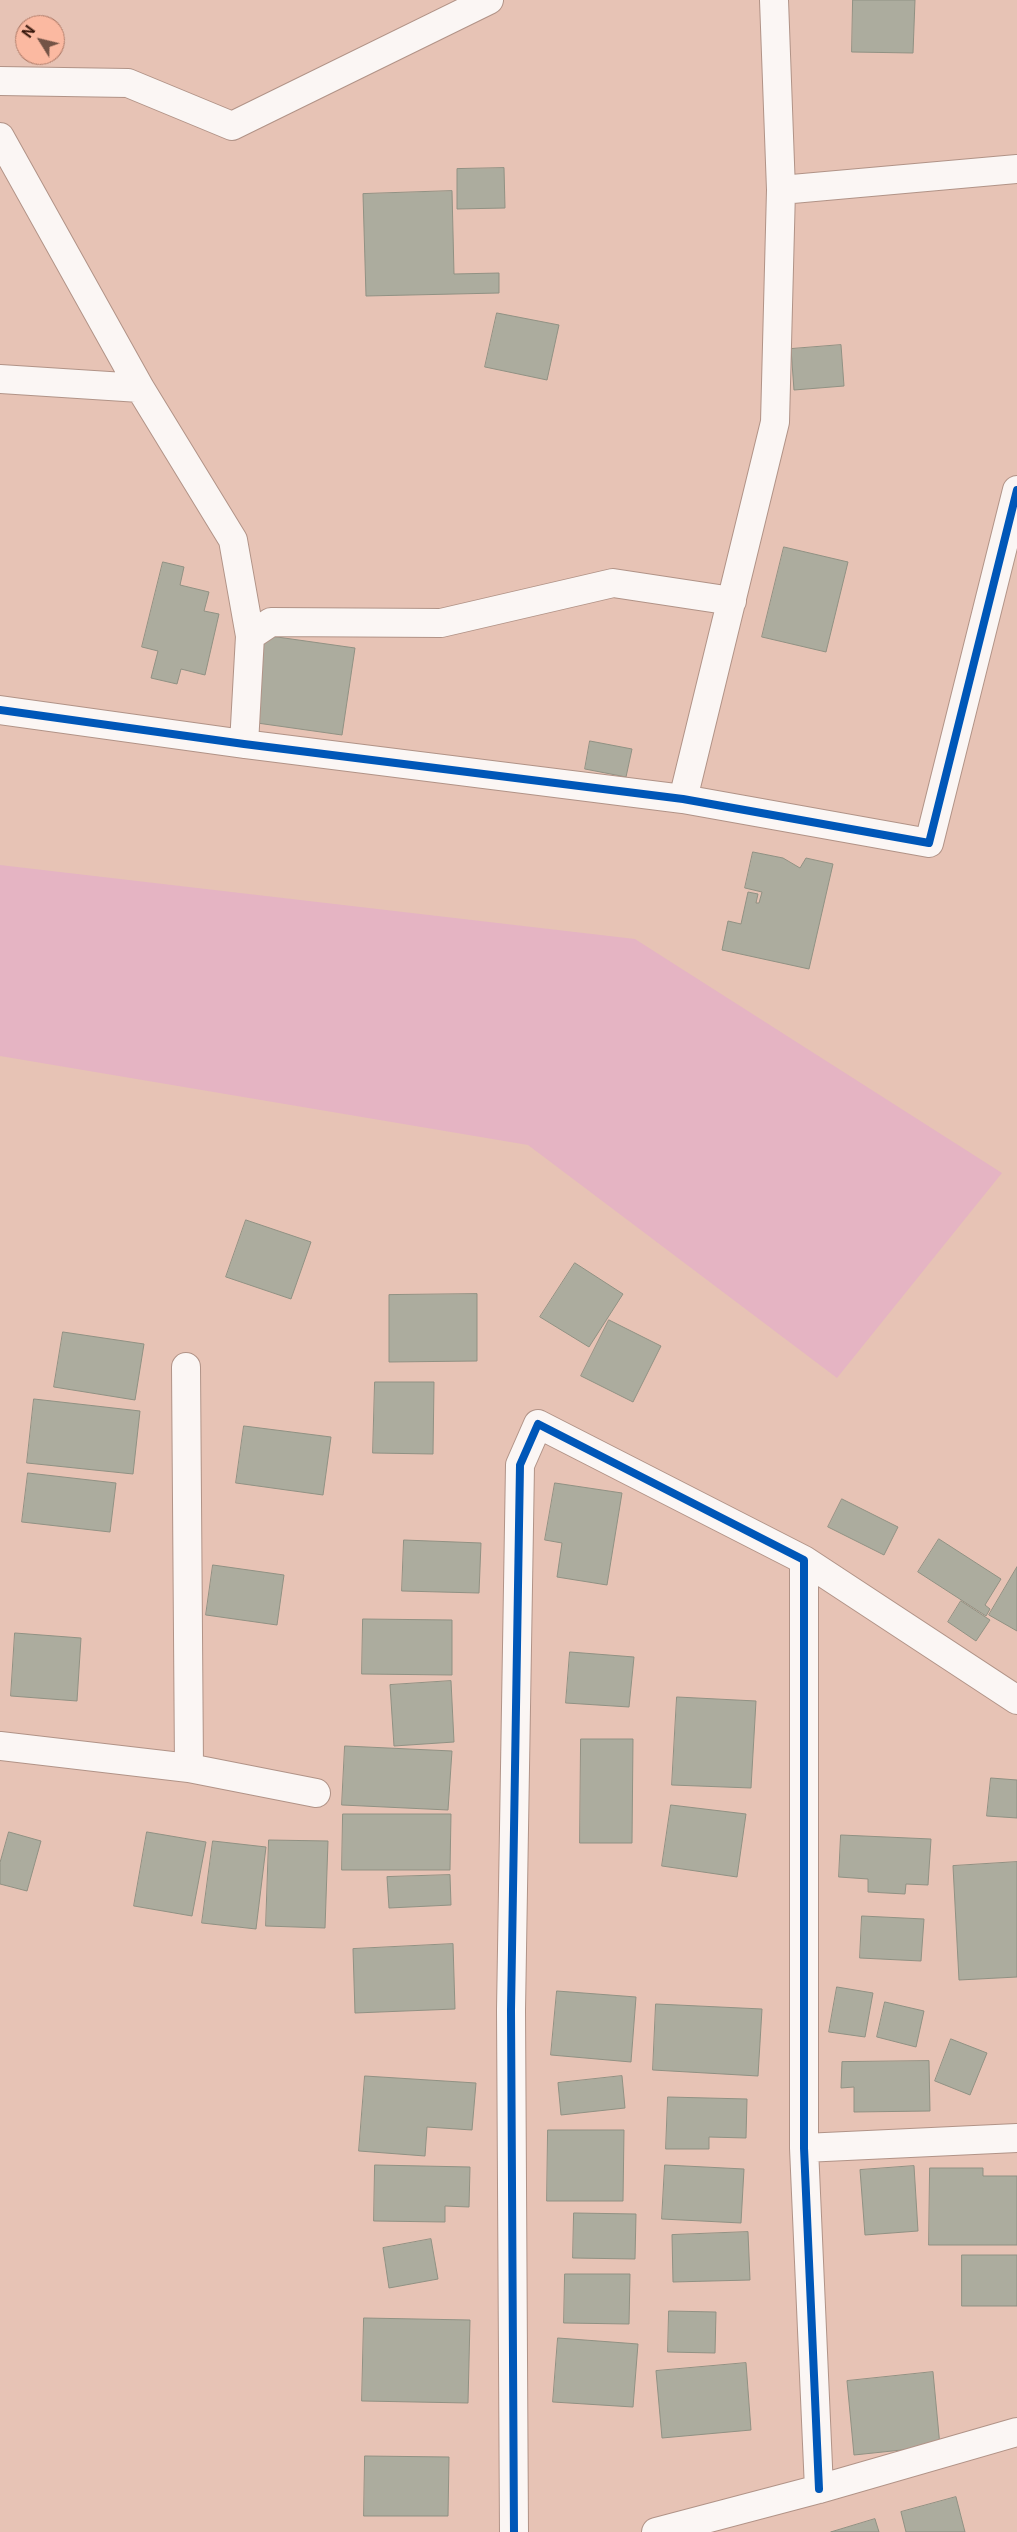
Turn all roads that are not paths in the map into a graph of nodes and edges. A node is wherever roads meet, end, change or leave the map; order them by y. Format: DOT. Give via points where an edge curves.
graph roads {
  1 [pos="489,0"];
  2 [pos="774,0"];
  3 [pos="0,81"];
  4 [pos="0,137"];
  5 [pos="1017,169"];
  6 [pos="781,190"];
  7 [pos="0,379"];
  8 [pos="140,388"];
  9 [pos="1017,490"];
  10 [pos="732,601"];
  11 [pos="250,636"];
  12 [pos="0,710"];
  13 [pos="244,744"];
  14 [pos="683,799"];
  15 [pos="186,1367"];
  16 [pos="804,1560"];
  17 [pos="1017,1700"];
  18 [pos="0,1746"];
  19 [pos="189,1768"];
  20 [pos="316,1792"];
  21 [pos="1017,2138"];
  22 [pos="804,2148"];
  23 [pos="1017,2432"];
  24 [pos="819,2489"];
  25 [pos="514,2532"];
  26 [pos="656,2532"];
  1 -- 3 [label="street" via="232,126 128,82"];
  2 -- 6 [label="street"];
  4 -- 8 [label="street"];
  5 -- 6 [label="street"];
  6 -- 10 [label="street" via="775,422"];
  7 -- 8 [label="street"];
  8 -- 11 [label="street" via="232,540"];
  9 -- 14 [label="street" via="929,843"];
  10 -- 11 [label="street" via="613,583 440,623 271,622"];
  10 -- 14 [label="street"];
  11 -- 13 [label="street"];
  12 -- 13 [label="street"];
  13 -- 14 [label="street"];
  15 -- 19 [label="street"];
  16 -- 17 [label="street"];
  16 -- 22 [label="street"];
  16 -- 25 [label="street" via="538,1424 520,1465 511,2010"];
  18 -- 19 [label="street"];
  19 -- 20 [label="street"];
  21 -- 22 [label="street"];
  22 -- 24 [label="street"];
  23 -- 24 [label="street"];
  24 -- 26 [label="street"];
}
